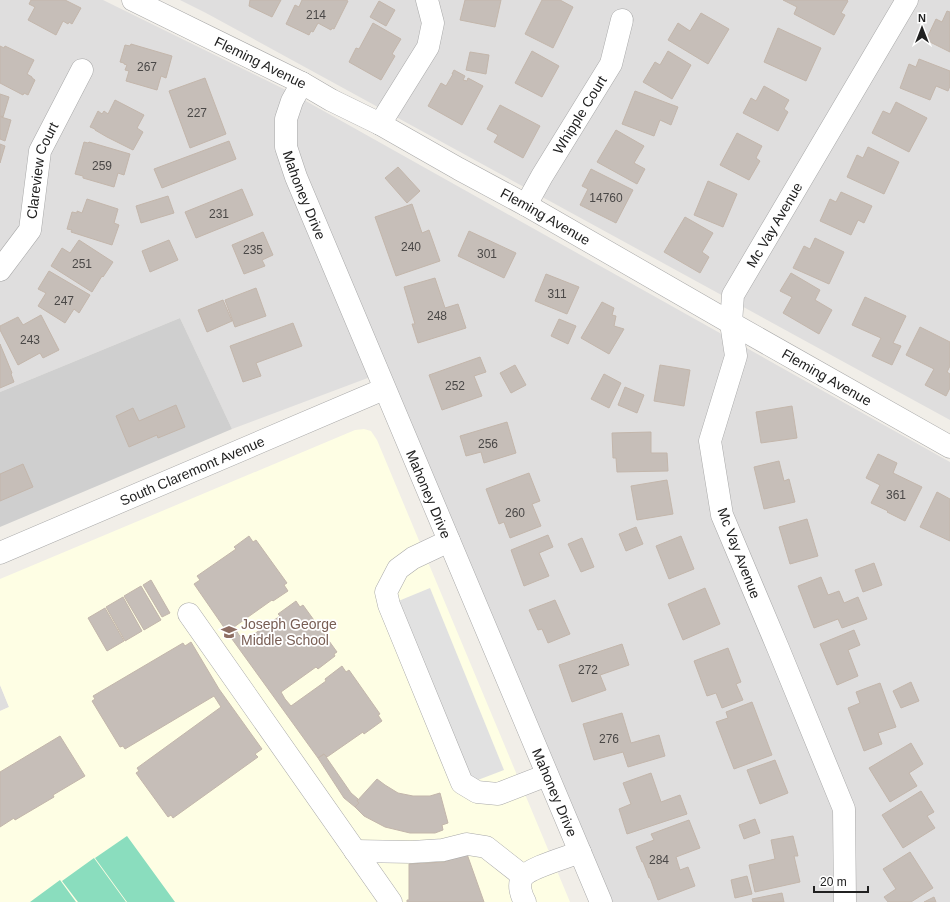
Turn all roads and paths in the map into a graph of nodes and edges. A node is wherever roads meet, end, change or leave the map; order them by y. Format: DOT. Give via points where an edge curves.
graph roads {
  1 [pos="133,0"];
  2 [pos="427,0"];
  3 [pos="907,0"];
  4 [pos="622,20"];
  5 [pos="82,70"];
  6 [pos="302,83"];
  7 [pos="380,124"];
  8 [pos="526,205"];
  9 [pos="0,270"];
  10 [pos="731,323"];
  11 [pos="384,389"];
  12 [pos="950,447"];
  13 [pos="449,541"];
  14 [pos="0,553"];
  15 [pos="189,614"];
  16 [pos="547,775"];
  17 [pos="355,850"];
  18 [pos="580,852"];
  19 [pos="523,876"];
  20 [pos="391,902"];
  21 [pos="525,902"];
  22 [pos="601,902"];
  23 [pos="845,902"];
  1 -- 6 [label="street, Fleming Avenue"];
  2 -- 7 [label="street" via="433,22 428,47"];
  3 -- 10 [label="street, Mc Vay Avenue" via="733,295"];
  4 -- 8 [label="street, Whipple Court" via="611,64"];
  5 -- 9 [label="street, Clareview Court" via="40,151 30,230"];
  6 -- 7 [label="street, Fleming Avenue"];
  6 -- 11 [label="street, Mahoney Drive" via="292,101 286,120 286,148"];
  7 -- 8 [label="street, Fleming Avenue"];
  8 -- 10 [label="street, Fleming Avenue"];
  10 -- 12 [label="street, Fleming Avenue"];
  10 -- 23 [label="street, Mc Vay Avenue" via="736,356 710,441 722,515 844,810"];
  11 -- 13 [label="street, Mahoney Drive"];
  11 -- 14 [label="street, South Claremont Avenue"];
  13 -- 16 [label="street, Mahoney Drive"];
  13 -- 16 [label="street" via="413,558 398,569 386,592 389,605 462,783 477,792 498,794"];
  15 -- 17 [label="street"];
  16 -- 18 [label="street, Mahoney Drive"];
  17 -- 19 [label="street" via="412,852 443,850 467,844 480,846 486,847"];
  17 -- 20 [label="street"];
  18 -- 19 [label="street" via="531,870"];
  18 -- 22 [label="street, Mahoney Drive"];
  19 -- 21 [label="street" via="520,883 521,895"];
}
